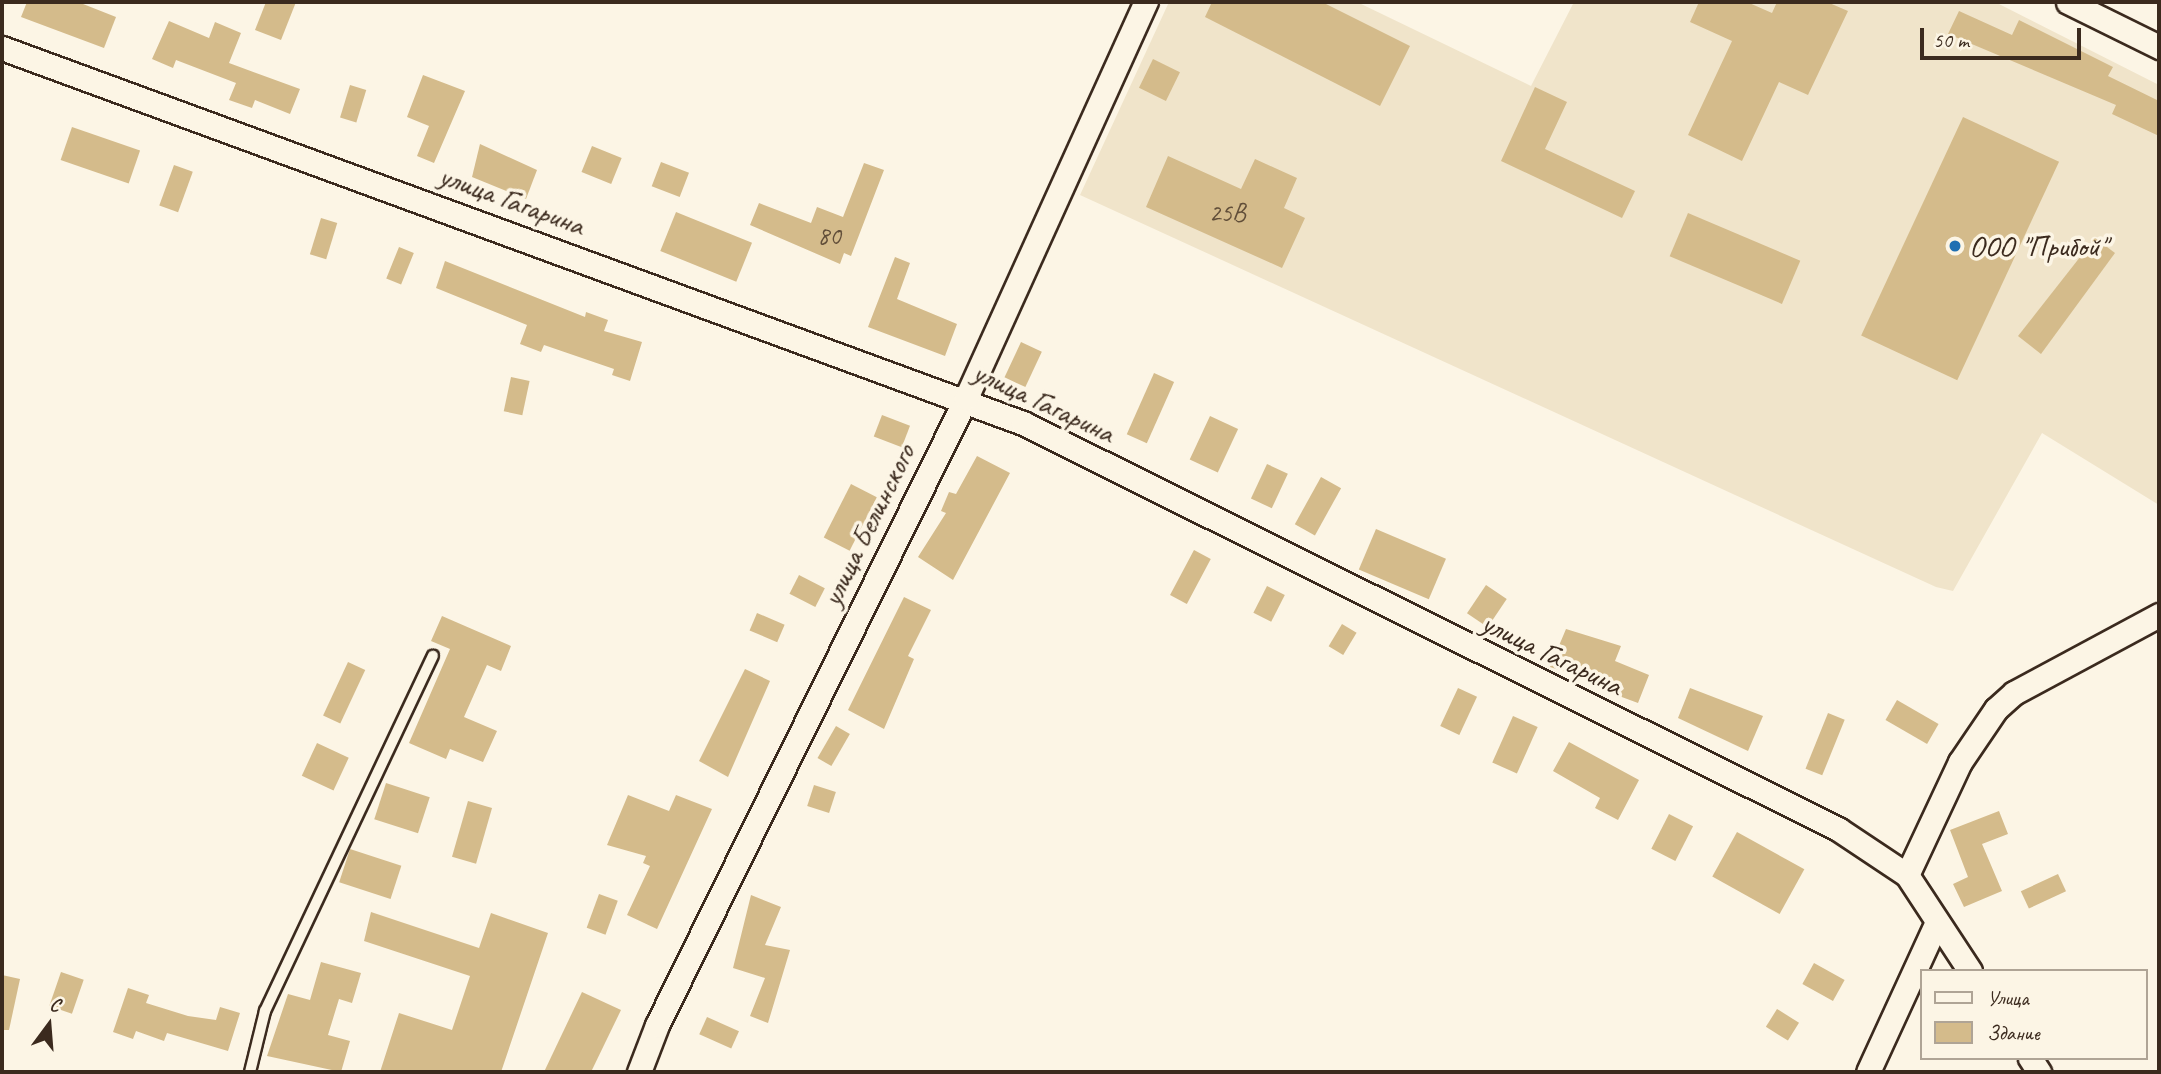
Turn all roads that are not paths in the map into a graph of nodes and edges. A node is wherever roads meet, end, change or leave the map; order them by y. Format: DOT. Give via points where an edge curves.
graph roads {
  1 [pos="1146,2"];
  2 [pos="2068,2"];
  3 [pos="2159,47"];
  4 [pos="2,48"];
  5 [pos="966,398"];
  6 [pos="2159,615"];
  7 [pos="433,656"];
  8 [pos="1907,875"];
  9 [pos="1937,922"];
  10 [pos="1969,969"];
  11 [pos="250,1072"];
  12 [pos="639,1072"];
  13 [pos="1868,1072"];
  1 -- 5 [label="street, улица Белинского"];
  2 -- 3 [label="street"];
  4 -- 5 [label="street, улица Гагарина"];
  5 -- 8 [label="street, улица Гагарина" via="1838,829"];
  5 -- 12 [label="street, улица Белинского" via="657,1025"];
  6 -- 8 [label="street" via="2014,693 1996,709 1960,762"];
  7 -- 11 [label="lane" via="265,1011"];
  8 -- 9 [label="street, улица Гагарина"];
  9 -- 10 [label="street, улица Гагарина"];
  9 -- 13 [label="street"];
}
